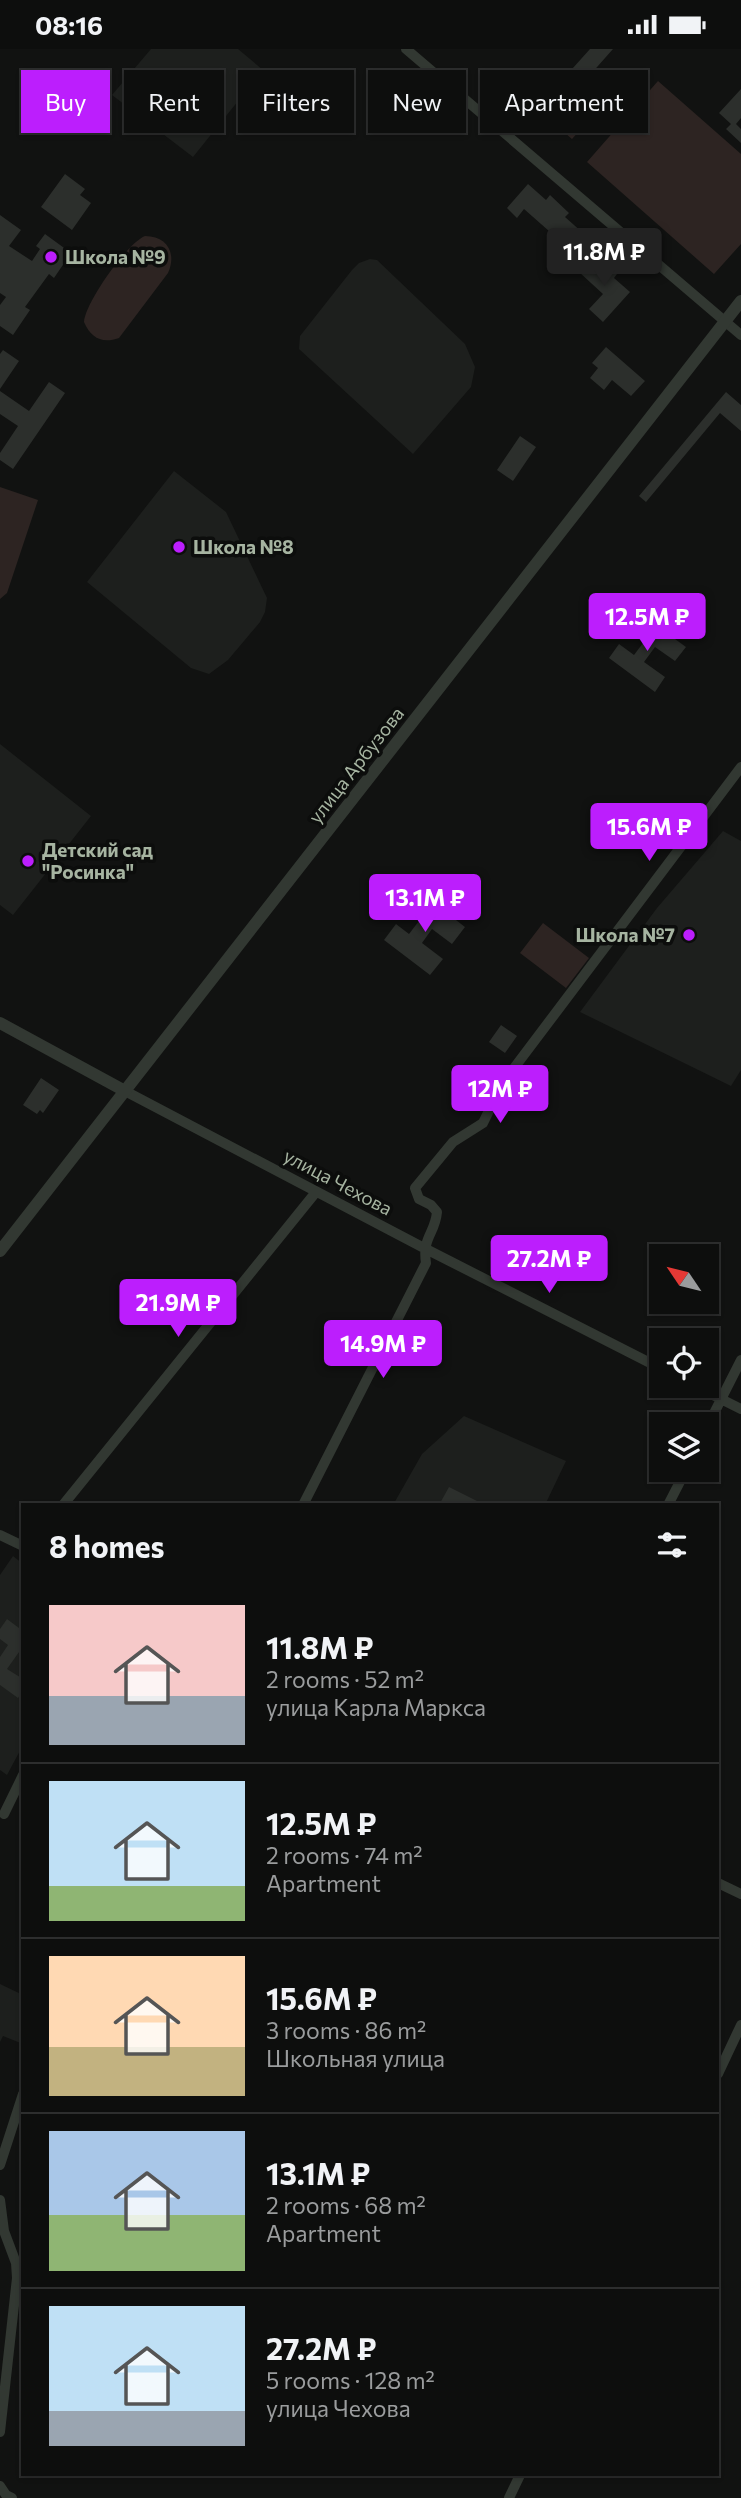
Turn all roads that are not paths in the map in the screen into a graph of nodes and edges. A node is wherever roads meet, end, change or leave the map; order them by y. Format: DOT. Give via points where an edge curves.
graph roads {
  1 [pos="406,49"];
  2 [pos="741,301"];
  3 [pos="725,322"];
  4 [pos="741,335"];
  5 [pos="741,767"];
  6 [pos="0,1023"];
  7 [pos="125,1091"];
  8 [pos="316,1192"];
  9 [pos="424,1248"];
  10 [pos="0,1251"];
  11 [pos="741,1360"];
  12 [pos="649,1362"];
  13 [pos="721,1399"];
  14 [pos="741,1409"];
  15 [pos="714,1412"];
  16 [pos="679,1482"];
  17 [pos="65,1503"];
  18 [pos="304,1503"];
  19 [pos="669,1503"];
  20 [pos="0,1535"];
  21 [pos="21,1545"];
  22 [pos="21,1779"];
  23 [pos="4,1814"];
  24 [pos="719,1883"];
  25 [pos="741,1894"];
  26 [pos="741,2025"];
  27 [pos="719,2072"];
  28 [pos="21,2100"];
  29 [pos="0,2165"];
  30 [pos="0,2200"];
  31 [pos="0,2432"];
  32 [pos="520,2476"];
  33 [pos="0,2486"];
  34 [pos="12,2498"];
  35 [pos="509,2498"];
  1 -- 3 [label="street"];
  2 -- 3 [label="street, улица Арбузова"];
  3 -- 4 [label="street"];
  3 -- 7 [label="street, улица Арбузова"];
  5 -- 9 [label="street" via="502,1084 483,1123 453,1142 415,1188 419,1199 437,1212"];
  6 -- 7 [label="street, улица Чехова"];
  7 -- 8 [label="street, улица Чехова"];
  7 -- 10 [label="street, улица Арбузова"];
  8 -- 9 [label="street, улица Чехова"];
  8 -- 17 [label="street"];
  9 -- 12 [label="street, улица Чехова"];
  9 -- 18 [label="street" via="426,1262"];
  11 -- 13 [label="street"];
  13 -- 14 [label="street"];
  13 -- 15 [label="street"];
  16 -- 19 [label="street"];
  20 -- 21 [label="street"];
  22 -- 23 [label="street"];
  24 -- 25 [label="street"];
  26 -- 27 [label="street"];
  28 -- 29 [label="street"];
  30 -- 31 [label="street" via="17,2278"];
  32 -- 35 [label="street"];
  33 -- 34 [label="street"];
}
